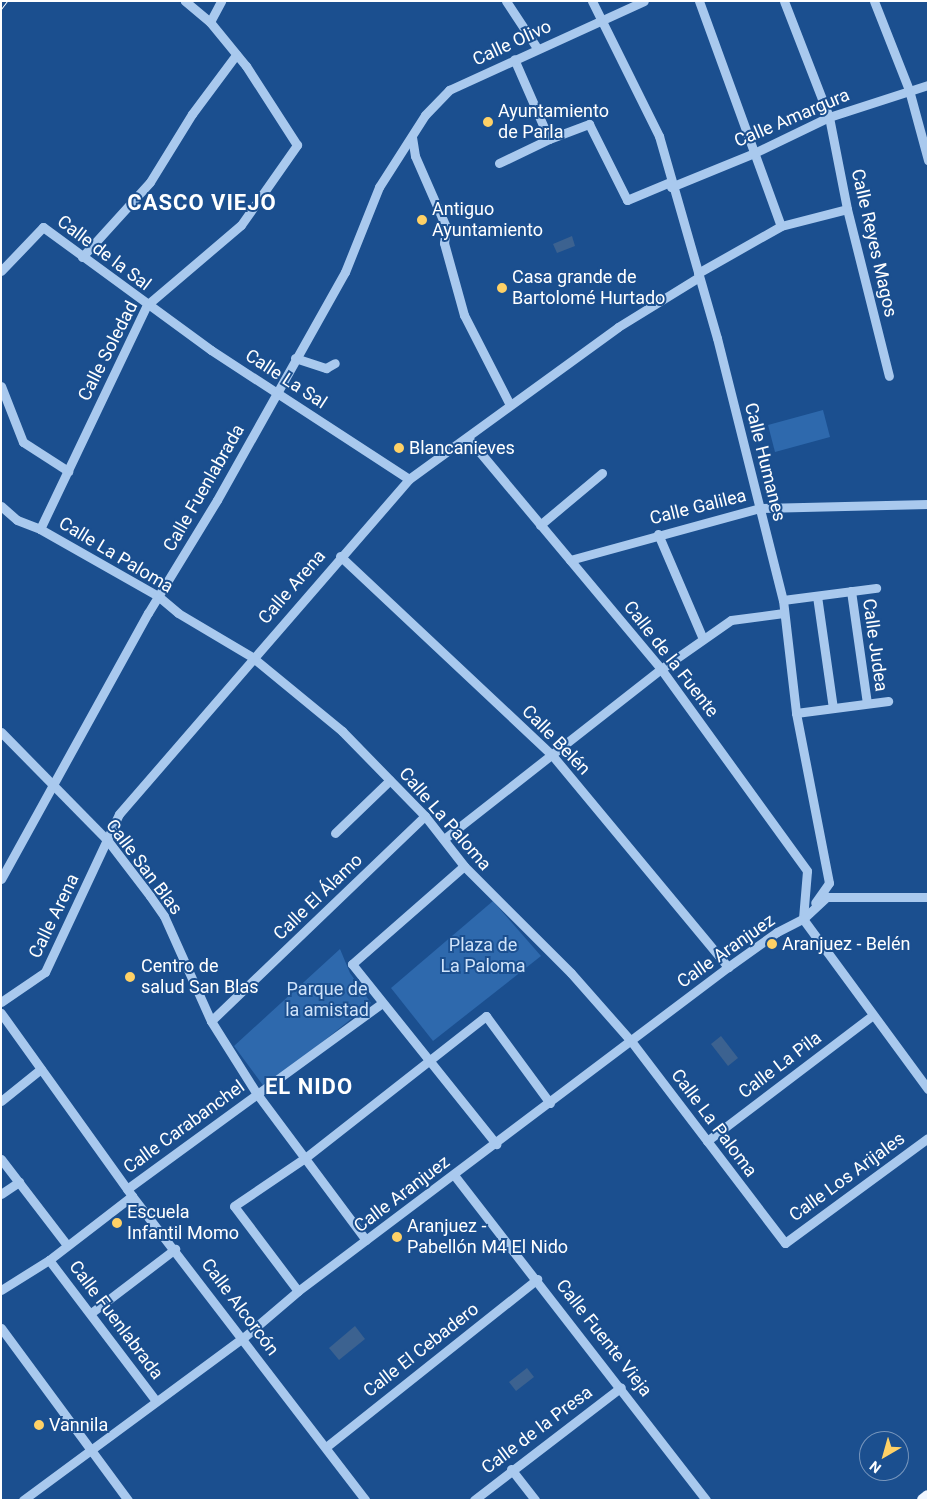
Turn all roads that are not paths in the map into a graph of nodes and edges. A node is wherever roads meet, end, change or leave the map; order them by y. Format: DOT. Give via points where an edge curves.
graph roads {
  1 [pos="185,1"];
  2 [pos="221,1"];
  3 [pos="506,1"];
  4 [pos="592,1"];
  5 [pos="644,1"];
  6 [pos="699,1"];
  7 [pos="784,1"];
  8 [pos="874,1"];
  9 [pos="603,21"];
  10 [pos="210,22"];
  11 [pos="536,48"];
  12 [pos="236,55"];
  13 [pos="514,59"];
  14 [pos="928,85"];
  15 [pos="909,90"];
  16 [pos="829,117"];
  17 [pos="412,137"];
  18 [pos="549,139"];
  19 [pos="752,154"];
  20 [pos="928,160"];
  21 [pos="498,163"];
  22 [pos="670,184"];
  23 [pos="847,209"];
  24 [pos="781,226"];
  25 [pos="82,256"];
  26 [pos="1,271"];
  27 [pos="698,275"];
  28 [pos="147,305"];
  29 [pos="295,358"];
  30 [pos="335,362"];
  31 [pos="889,376"];
  32 [pos="1,386"];
  33 [pos="276,390"];
  34 [pos="509,403"];
  35 [pos="468,438"];
  36 [pos="68,470"];
  37 [pos="602,473"];
  38 [pos="409,479"];
  39 [pos="928,504"];
  40 [pos="1,506"];
  41 [pos="760,508"];
  42 [pos="540,525"];
  43 [pos="40,529"];
  44 [pos="658,534"];
  45 [pos="340,556"];
  46 [pos="570,560"];
  47 [pos="876,588"];
  48 [pos="851,591"];
  49 [pos="158,596"];
  50 [pos="817,596"];
  51 [pos="783,600"];
  52 [pos="784,613"];
  53 [pos="703,639"];
  54 [pos="252,657"];
  55 [pos="661,669"];
  56 [pos="888,701"];
  57 [pos="867,703"];
  58 [pos="833,708"];
  59 [pos="796,713"];
  60 [pos="1,732"];
  61 [pos="552,755"];
  62 [pos="390,780"];
  63 [pos="51,785"];
  64 [pos="425,816"];
  65 [pos="335,833"];
  66 [pos="444,839"];
  67 [pos="108,841"];
  68 [pos="464,866"];
  69 [pos="1,880"];
  70 [pos="928,897"];
  71 [pos="803,919"];
  72 [pos="728,967"];
  73 [pos="1,1002"];
  74 [pos="382,1003"];
  75 [pos="1,1013"];
  76 [pos="873,1016"];
  77 [pos="210,1021"];
  78 [pos="631,1041"];
  79 [pos="430,1061"];
  80 [pos="41,1069"];
  81 [pos="928,1089"];
  82 [pos="257,1094"];
  83 [pos="1,1101"];
  84 [pos="550,1103"];
  85 [pos="928,1138"];
  86 [pos="707,1141"];
  87 [pos="496,1144"];
  88 [pos="305,1158"];
  89 [pos="1,1159"];
  90 [pos="454,1175"];
  91 [pos="19,1182"];
  92 [pos="130,1192"];
  93 [pos="1,1194"];
  94 [pos="366,1240"];
  95 [pos="785,1243"];
  96 [pos="67,1245"];
  97 [pos="175,1249"];
  98 [pos="49,1260"];
  99 [pos="537,1279"];
  100 [pos="1,1290"];
  101 [pos="298,1291"];
  102 [pos="91,1312"];
  103 [pos="1,1328"];
  104 [pos="243,1338"];
  105 [pos="621,1387"];
  106 [pos="156,1401"];
  107 [pos="326,1446"];
  108 [pos="93,1449"];
  109 [pos="511,1469"];
  110 [pos="928,1496"];
  111 [pos="24,1500"];
  112 [pos="128,1500"];
  113 [pos="365,1500"];
  114 [pos="474,1500"];
  115 [pos="535,1500"];
  116 [pos="706,1500"];
  117 [pos="923,1500"];
  1 -- 10 [label="street"];
  2 -- 10 [label="street"];
  3 -- 11 [label="street"];
  4 -- 9 [label="street, Calle Humanes"];
  5 -- 9 [label="street, Calle Olivo"];
  6 -- 19 [label="street"];
  7 -- 16 [label="street, Calle Reyes Magos"];
  8 -- 15 [label="street"];
  9 -- 11 [label="street, Calle Olivo"];
  9 -- 22 [label="street, Calle Humanes" via="659,136"];
  10 -- 12 [label="street"];
  11 -- 13 [label="street, Calle Olivo"];
  12 -- 25 [label="street" via="177,137 150,182"];
  12 -- 28 [label="street, Calle Soledad" via="297,145 241,225"];
  13 -- 17 [label="street, Calle Olivo" via="449,90 425,115"];
  13 -- 18 [label="street"];
  14 -- 15 [label="street, Calle Amargura"];
  15 -- 16 [label="street, Calle Amargura"];
  15 -- 20 [label="street"];
  16 -- 19 [label="street, Calle Amargura"];
  16 -- 23 [label="street, Calle Reyes Magos"];
  17 -- 29 [label="street, Calle Fuenlabrada" via="378,187 345,272"];
  17 -- 34 [label="street" via="415,156 446,227 444,243 464,314"];
  18 -- 21 [label="street"];
  18 -- 22 [label="street, Calle Amargura" via="589,124 627,200"];
  19 -- 22 [label="street, Calle Amargura"];
  19 -- 24 [label="street"];
  22 -- 27 [label="street, Calle Humanes"];
  23 -- 24 [label="street, Calle Arena"];
  23 -- 31 [label="street, Calle Reyes Magos"];
  24 -- 27 [label="street, Calle Arena"];
  25 -- 26 [label="street, Calle de la Sal" via="43,227"];
  25 -- 28 [label="street, Calle de la Sal"];
  27 -- 34 [label="street, Calle Arena" via="618,326"];
  27 -- 41 [label="street, Calle Humanes"];
  28 -- 33 [label="street, Calle La Sal"];
  28 -- 36 [label="street, Calle Soledad"];
  29 -- 30 [label="street" via="326,368"];
  29 -- 33 [label="street, Calle Fuenlabrada"];
  32 -- 36 [label="street" via="23,442"];
  33 -- 38 [label="street, Calle La Sal"];
  33 -- 49 [label="street, Calle Fuenlabrada" via="218,500"];
  34 -- 35 [label="street, Calle Arena"];
  35 -- 38 [label="street, Calle Arena"];
  35 -- 42 [label="street, Calle de la Fuente"];
  36 -- 43 [label="street, Calle Soledad"];
  37 -- 42 [label="street"];
  38 -- 45 [label="street, Calle Arena"];
  39 -- 41 [label="street, Calle Galilea"];
  40 -- 43 [label="street, Calle La Paloma" via="17,520"];
  41 -- 44 [label="street, Calle Galilea"];
  41 -- 51 [label="street, Calle Humanes"];
  42 -- 46 [label="street, Calle de la Fuente"];
  43 -- 49 [label="street, Calle La Paloma"];
  44 -- 46 [label="street, Calle Galilea"];
  44 -- 53 [label="street"];
  45 -- 54 [label="street, Calle Arena"];
  45 -- 61 [label="street, Calle Belén"];
  46 -- 55 [label="street, Calle de la Fuente"];
  47 -- 48 [label="street"];
  48 -- 50 [label="street"];
  48 -- 57 [label="street, Calle Judea"];
  49 -- 54 [label="street, Calle La Paloma" via="178,613"];
  49 -- 63 [label="street, Calle Fuenlabrada"];
  50 -- 51 [label="street"];
  50 -- 58 [label="street"];
  51 -- 52 [label="street, Calle Humanes"];
  52 -- 53 [label="street" via="731,620"];
  52 -- 59 [label="street, Calle Humanes"];
  53 -- 55 [label="street"];
  54 -- 62 [label="street, Calle La Paloma" via="342,731"];
  54 -- 67 [label="street, Calle Arena" via="119,814"];
  55 -- 61 [label="street"];
  55 -- 71 [label="street, Calle de la Fuente" via="808,871"];
  56 -- 57 [label="street"];
  57 -- 58 [label="street"];
  58 -- 59 [label="street"];
  59 -- 71 [label="street, Calle Humanes" via="829,883"];
  60 -- 63 [label="street, Calle San Blas"];
  61 -- 66 [label="street"];
  61 -- 72 [label="street, Calle Belén"];
  62 -- 64 [label="street, Calle La Paloma"];
  62 -- 65 [label="street"];
  63 -- 67 [label="street, Calle San Blas"];
  63 -- 69 [label="street, Calle Fuenlabrada"];
  64 -- 66 [label="street, Calle La Paloma"];
  64 -- 77 [label="street, Calle El Álamo"];
  66 -- 68 [label="street, Calle La Paloma"];
  67 -- 73 [label="street, Calle Arena" via="45,972"];
  67 -- 77 [label="street, Calle San Blas" via="164,916"];
  68 -- 74 [label="street" via="352,964"];
  68 -- 78 [label="street, Calle La Paloma" via="571,973"];
  70 -- 71 [label="street" via="826,897"];
  71 -- 72 [label="street, Calle Aranjuez" via="777,932"];
  71 -- 76 [label="street"];
  72 -- 78 [label="street, Calle Aranjuez"];
  74 -- 79 [label="street"];
  74 -- 82 [label="street, Calle Carabanchel"];
  75 -- 80 [label="street, Calle Alcorcón"];
  76 -- 81 [label="street"];
  76 -- 86 [label="street, Calle La Pila"];
  77 -- 82 [label="street, Calle San Blas"];
  78 -- 84 [label="street, Calle Aranjuez"];
  78 -- 86 [label="street, Calle La Paloma"];
  79 -- 84 [label="street" via="486,1016"];
  79 -- 87 [label="street"];
  79 -- 88 [label="street"];
  80 -- 83 [label="street"];
  80 -- 92 [label="street, Calle Alcorcón"];
  82 -- 88 [label="street, Calle San Blas"];
  82 -- 92 [label="street, Calle Carabanchel"];
  84 -- 87 [label="street, Calle Aranjuez"];
  85 -- 95 [label="street, Calle Los Arijales"];
  86 -- 95 [label="street, Calle La Paloma"];
  87 -- 90 [label="street, Calle Aranjuez"];
  88 -- 94 [label="street, Calle San Blas"];
  88 -- 101 [label="street" via="234,1206"];
  89 -- 91 [label="street, Calle Fuenlabrada"];
  90 -- 94 [label="street, Calle Aranjuez"];
  90 -- 99 [label="street, Calle Fuente Vieja"];
  91 -- 93 [label="street"];
  91 -- 96 [label="street, Calle Fuenlabrada"];
  92 -- 96 [label="street, Calle Carabanchel"];
  92 -- 97 [label="street, Calle Alcorcón"];
  94 -- 101 [label="street, Calle Aranjuez"];
  96 -- 98 [label="street, Calle Carabanchel"];
  97 -- 102 [label="street"];
  97 -- 104 [label="street, Calle Alcorcón"];
  98 -- 100 [label="street, Calle Carabanchel"];
  98 -- 102 [label="street, Calle Fuenlabrada"];
  99 -- 105 [label="street, Calle Fuente Vieja"];
  99 -- 107 [label="street, Calle El Cebadero"];
  101 -- 104 [label="street, Calle Aranjuez"];
  102 -- 106 [label="street, Calle Fuenlabrada"];
  103 -- 108 [label="street"];
  104 -- 106 [label="street, Calle Aranjuez"];
  104 -- 107 [label="street, Calle Alcorcón"];
  105 -- 109 [label="street, Calle de la Presa"];
  105 -- 116 [label="street, Calle Fuente Vieja"];
  106 -- 108 [label="street, Calle Aranjuez"];
  107 -- 113 [label="street, Calle Alcorcón"];
  108 -- 111 [label="street, Calle Aranjuez"];
  108 -- 112 [label="street"];
  109 -- 114 [label="street, Calle de la Presa"];
  109 -- 115 [label="street"];
  110 -- 117 [label="main road"];
}
